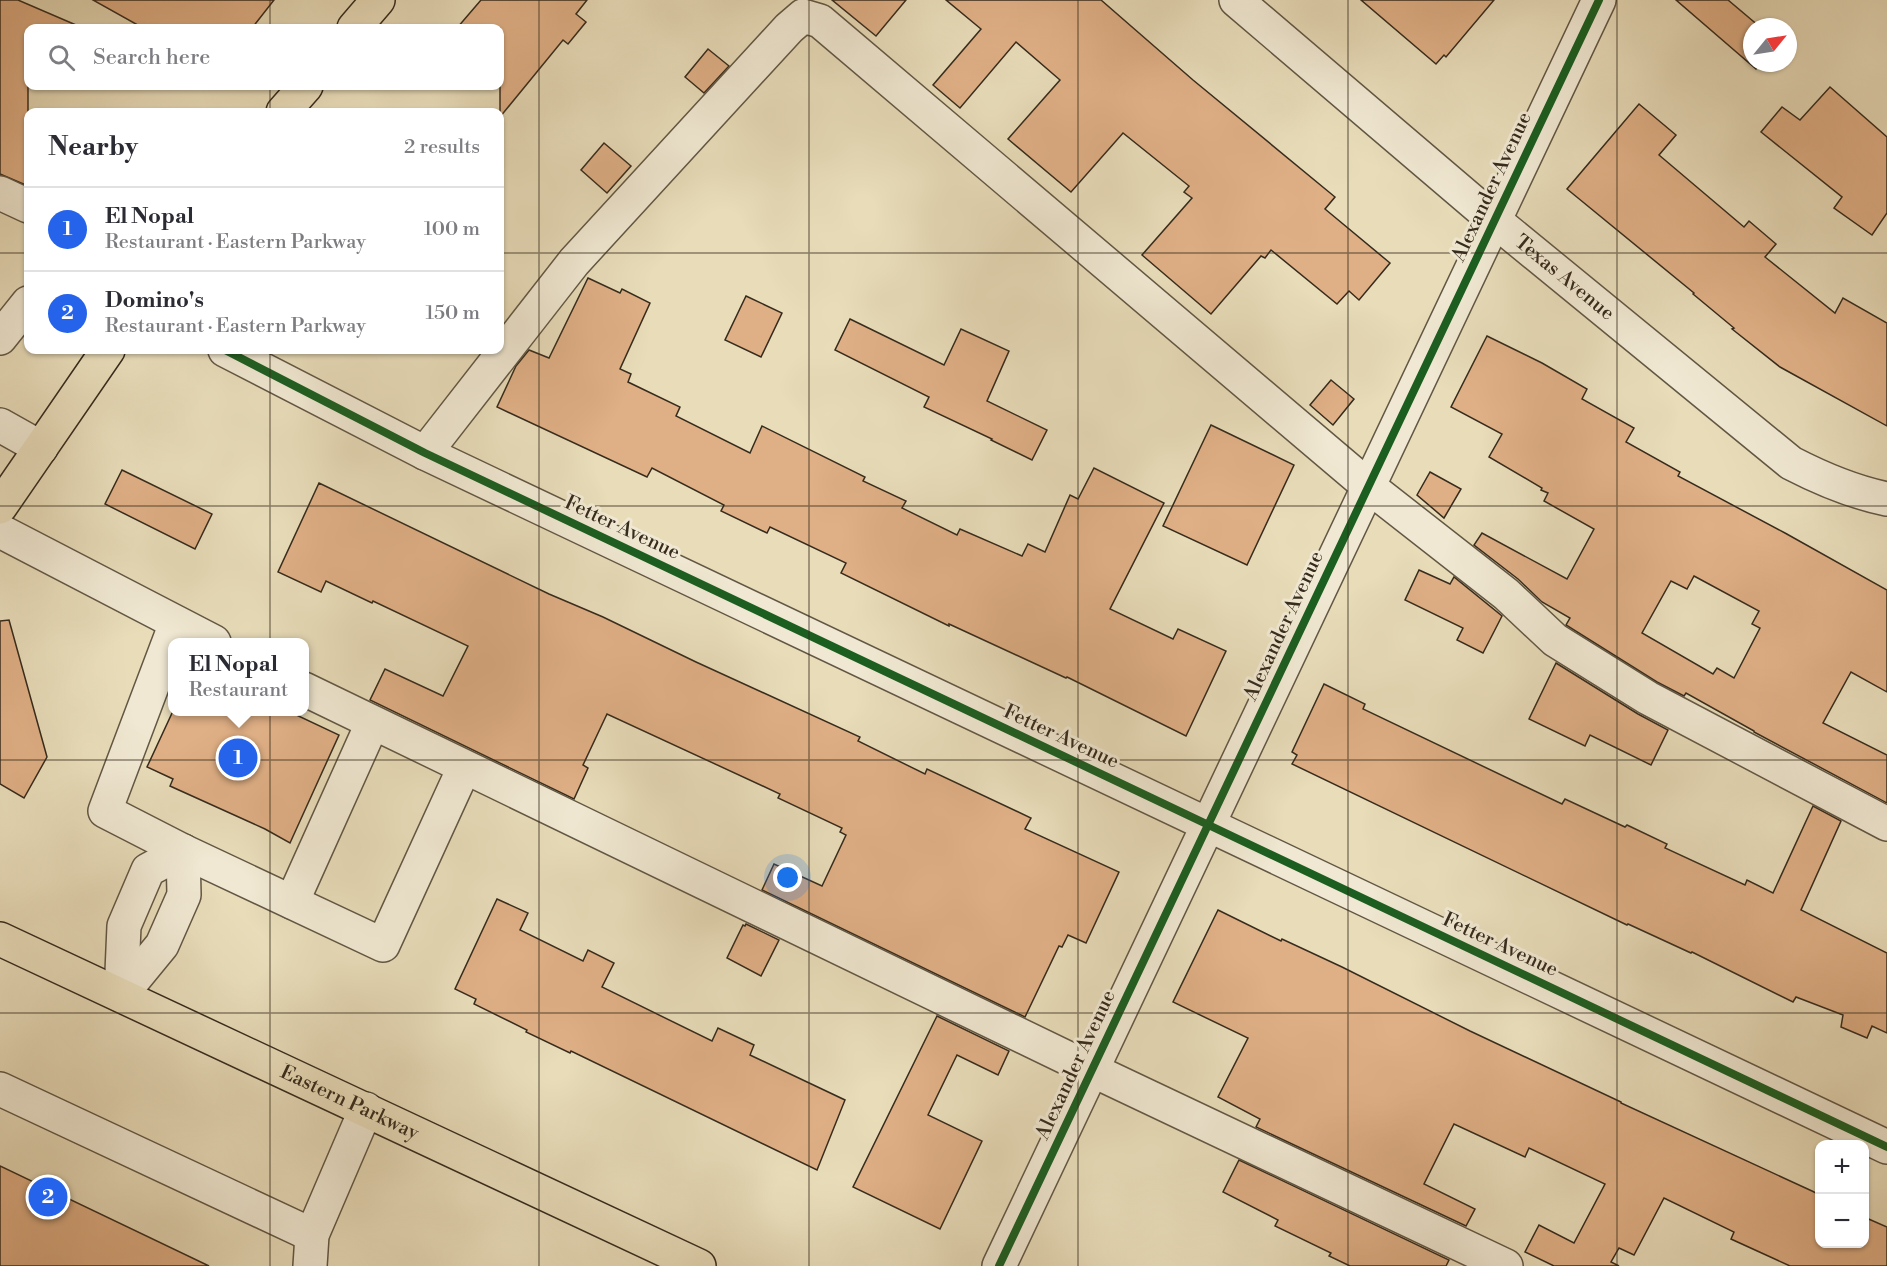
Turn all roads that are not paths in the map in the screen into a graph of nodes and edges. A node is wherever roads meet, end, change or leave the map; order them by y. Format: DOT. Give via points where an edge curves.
graph roads {
  1 [pos="378,0"];
  2 [pos="1236,0"];
  3 [pos="1599,0"];
  4 [pos="357,24"];
  5 [pos="302,90"];
  6 [pos="287,108"];
  7 [pos="0,193"];
  8 [pos="24,204"];
  9 [pos="1494,220"];
  10 [pos="24,308"];
  11 [pos="0,338"];
  12 [pos="504,352"];
  13 [pos="105,354"];
  14 [pos="233,354"];
  15 [pos="502,354"];
  16 [pos="0,425"];
  17 [pos="41,448"];
  18 [pos="425,453"];
  19 [pos="1368,486"];
  20 [pos="1887,499"];
  21 [pos="0,507"];
  22 [pos="0,531"];
  23 [pos="176,623"];
  24 [pos="170,638"];
  25 [pos="206,638"];
  26 [pos="168,644"];
  27 [pos="309,692"];
  28 [pos="372,724"];
  29 [pos="464,768"];
  30 [pos="1887,824"];
  31 [pos="1208,825"];
  32 [pos="183,851"];
  33 [pos="292,902"];
  34 [pos="2,943"];
  35 [pos="121,995"];
  36 [pos="1092,1070"];
  37 [pos="0,1089"];
  38 [pos="366,1109"];
  39 [pos="1887,1147"];
  40 [pos="311,1250"];
  41 [pos="699,1266"];
  42 [pos="999,1266"];
  43 [pos="1506,1266"];
  1 -- 4 [label="main road"];
  2 -- 9 [label="street, Texas Avenue"];
  3 -- 9 [label="street, Alexander Avenue"];
  5 -- 6 [label="main road"];
  7 -- 8 [label="street"];
  9 -- 19 [label="street, Alexander Avenue"];
  9 -- 20 [label="street, Texas Avenue" via="1791,463 1834,484"];
  10 -- 11 [label="street"];
  12 -- 19 [label="street" via="574,262 803,16 820,21"];
  13 -- 17 [label="main road"];
  14 -- 18 [label="street, Fetter Avenue"];
  15 -- 18 [label="street"];
  16 -- 17 [label="street"];
  17 -- 21 [label="main road"];
  18 -- 31 [label="street, Fetter Avenue"];
  19 -- 30 [label="street" via="1506,594 1554,640 1648,698"];
  19 -- 31 [label="street, Alexander Avenue"];
  22 -- 23 [label="street"];
  23 -- 24 [label="street"];
  23 -- 25 [label="street"];
  26 -- 32 [label="street" via="105,811"];
  27 -- 28 [label="street"];
  28 -- 29 [label="street"];
  28 -- 33 [label="street"];
  29 -- 33 [label="street" via="383,945"];
  29 -- 36 [label="street"];
  31 -- 36 [label="street, Alexander Avenue"];
  31 -- 39 [label="street, Fetter Avenue"];
  32 -- 33 [label="street"];
  32 -- 35 [label="street" via="148,870 124,926"];
  34 -- 35 [label="main road, Eastern Parkway"];
  35 -- 38 [label="main road, Eastern Parkway"];
  36 -- 42 [label="street, Alexander Avenue"];
  36 -- 43 [label="street"];
  37 -- 40 [label="street"];
  38 -- 40 [label="street"];
  38 -- 41 [label="main road, Eastern Parkway"];
}
